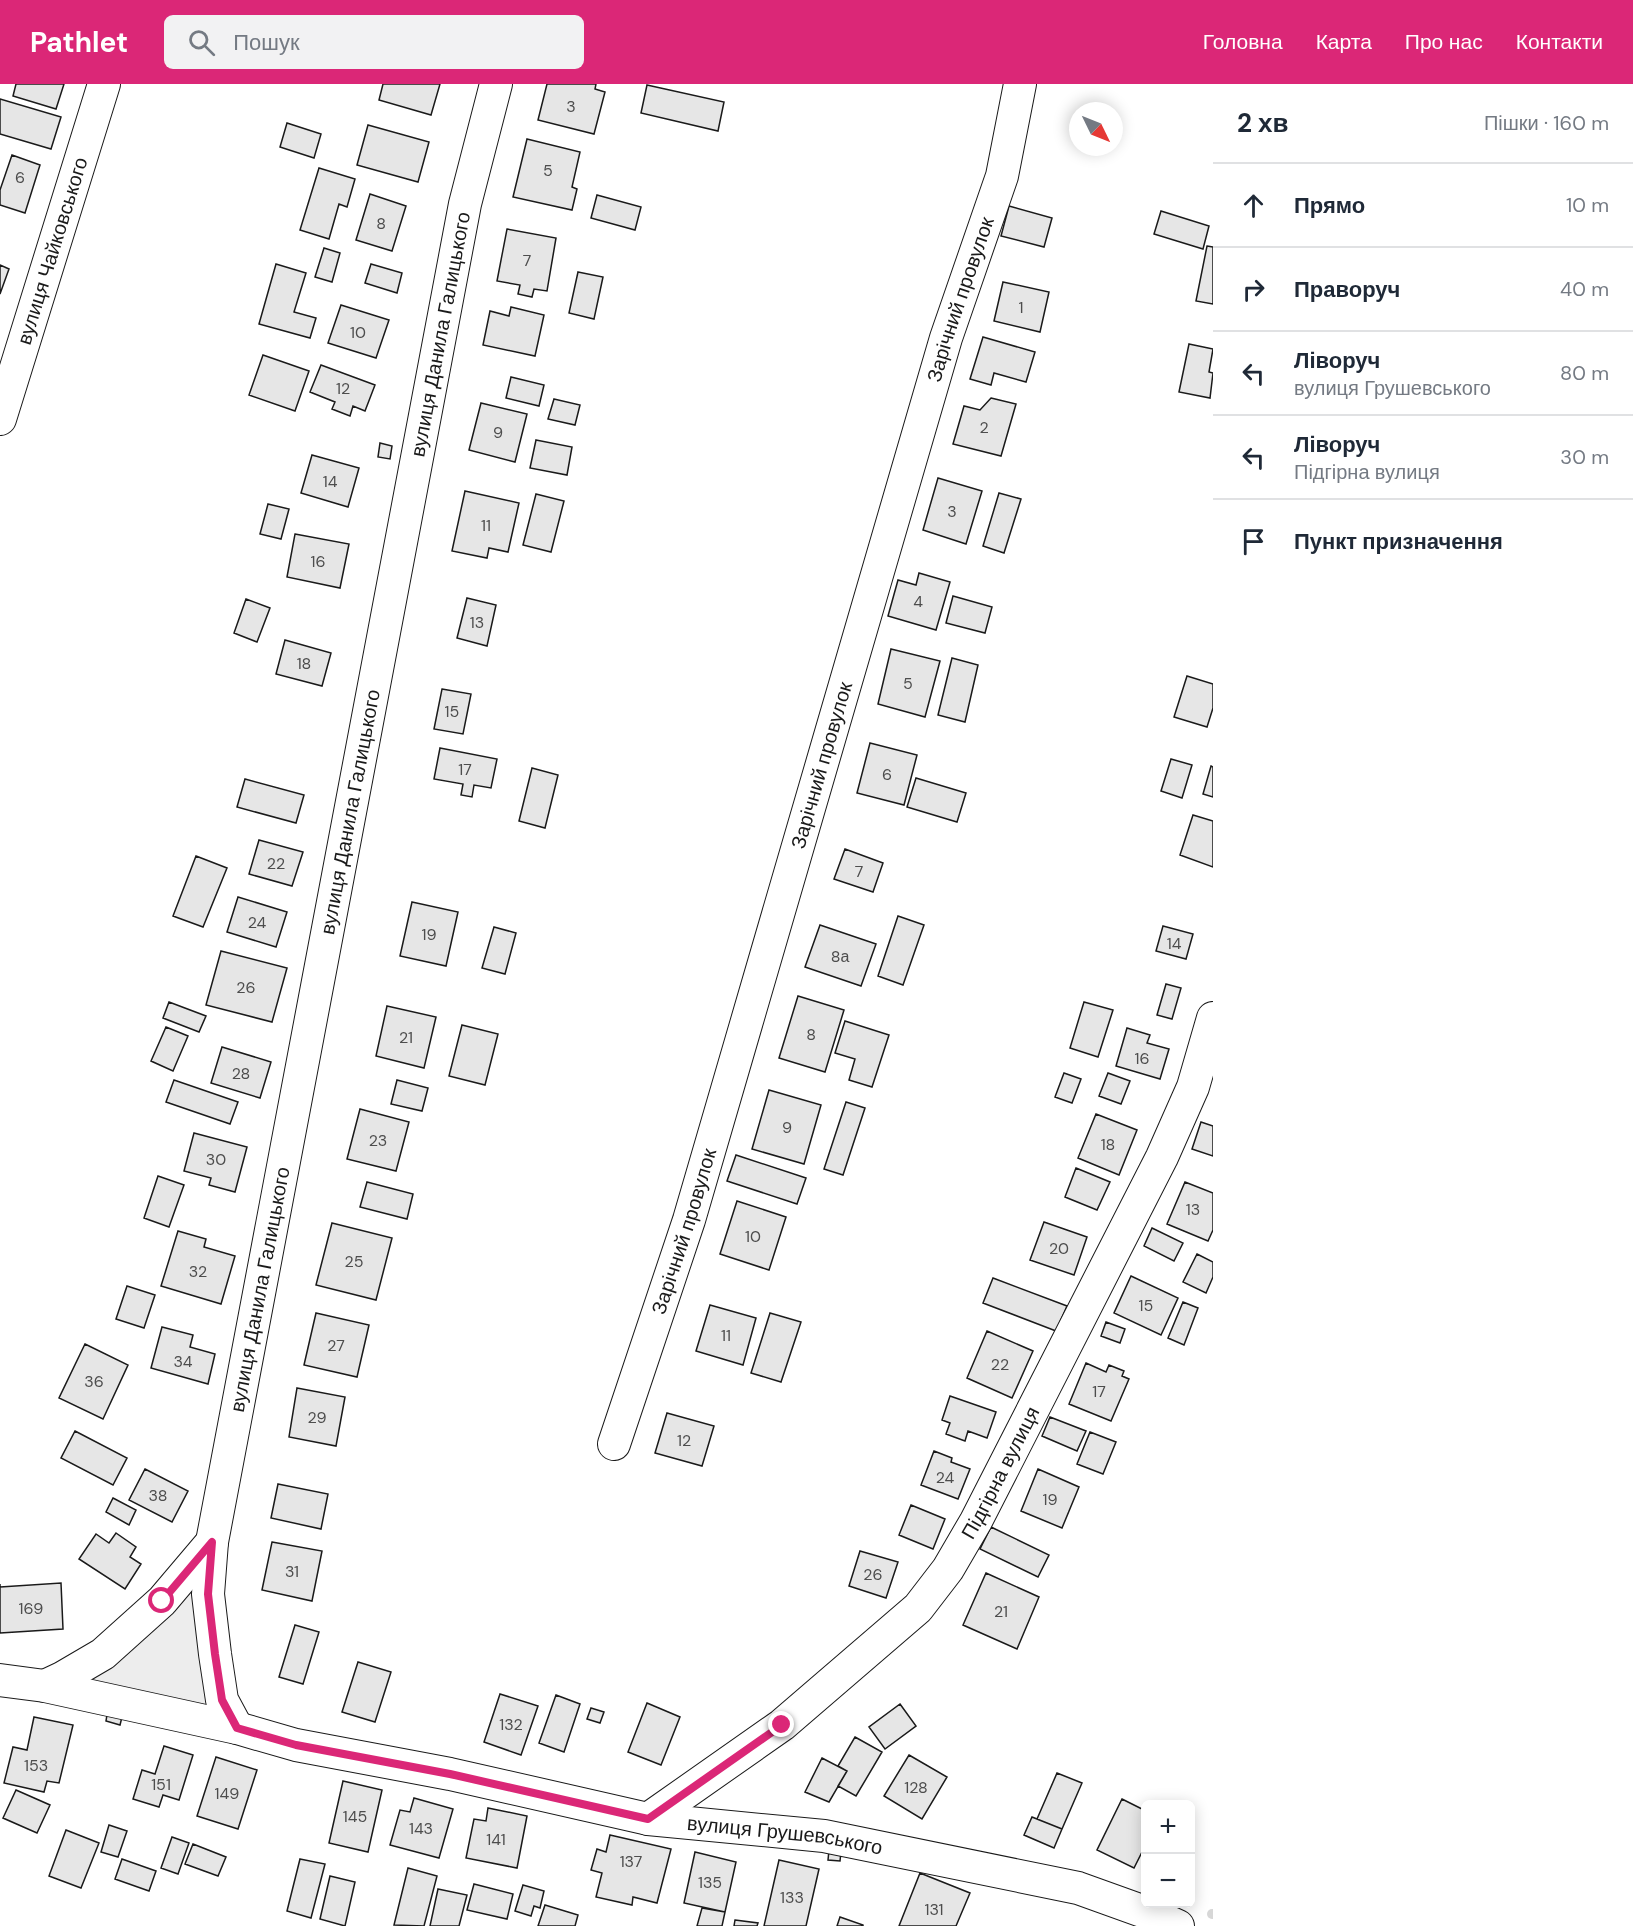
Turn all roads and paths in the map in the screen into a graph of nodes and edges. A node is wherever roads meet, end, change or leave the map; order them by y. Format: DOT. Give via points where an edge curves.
graph roads {
  1 [pos="104,84"];
  2 [pos="496,84"];
  3 [pos="1020,84"];
  4 [pos="0,419"];
  5 [pos="1213,1018"];
  6 [pos="614,1444"];
  7 [pos="212,1542"];
  8 [pos="0,1680"];
  9 [pos="45,1686"];
  10 [pos="237,1728"];
  11 [pos="648,1819"];
  12 [pos="1178,1926"];
  1 -- 4 [label="street, вулиця Чайковського"];
  2 -- 7 [label="street, вулиця Данила Галицького" via="465,204"];
  3 -- 6 [label="street, Зарічний провулок" via="1002,176 936,371 689,1220"];
  5 -- 11 [label="street, Підгірна вулиця" via="1193,1087 1162,1157 948,1569 918,1608 782,1725"];
  7 -- 9 [label="street, вулиця Данила Галицького" via="162,1601 103,1654"];
  7 -- 10 [label="street, вулиця Данила Галицького" via="208,1594 215,1654 222,1700"];
  8 -- 9 [label="street, вулиця Грушевського"];
  9 -- 10 [label="street, вулиця Грушевського"];
  10 -- 11 [label="street, вулиця Грушевського" via="296,1745 450,1774"];
  11 -- 12 [label="street, вулиця Грушевського" via="824,1836 1078,1888"];
}
